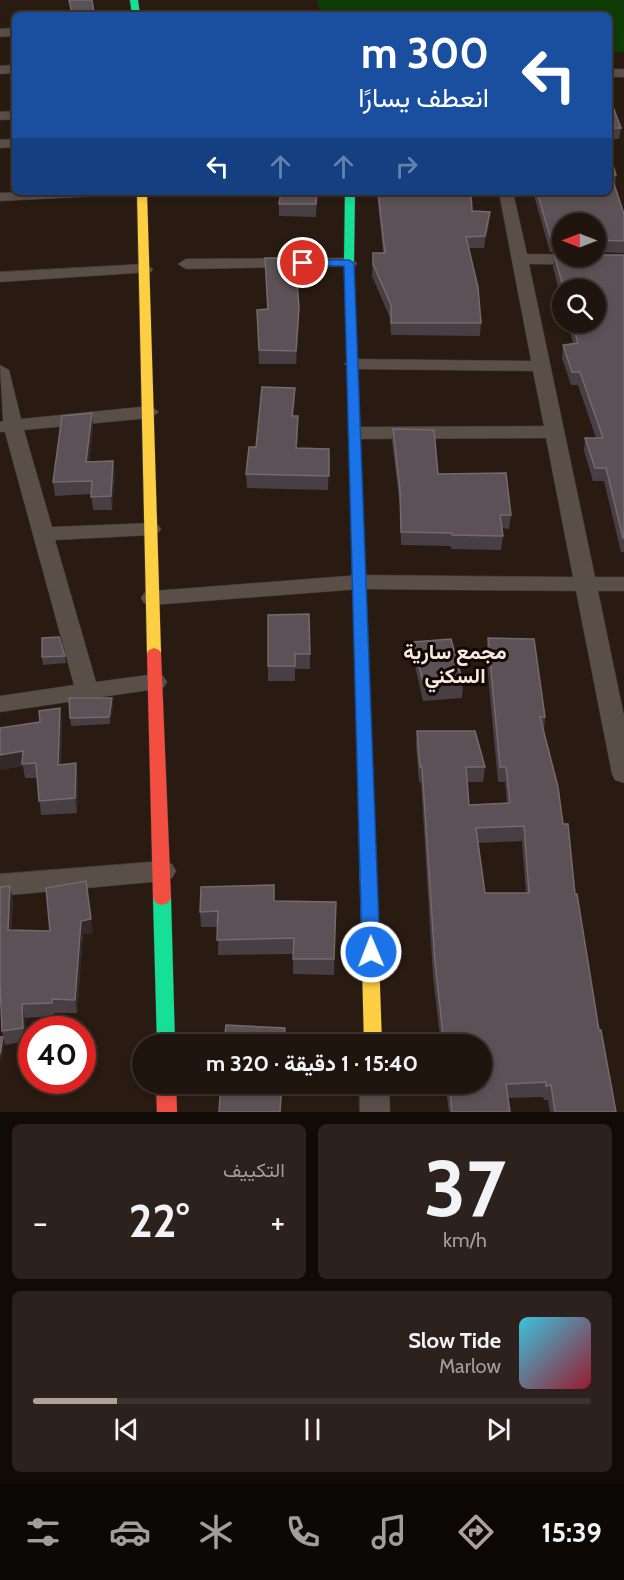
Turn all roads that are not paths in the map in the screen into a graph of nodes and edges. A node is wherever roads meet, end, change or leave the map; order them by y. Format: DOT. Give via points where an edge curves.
graph roads {
  1 [pos="40,195"];
  2 [pos="142,195"];
  3 [pos="350,195"];
  4 [pos="507,195"];
  5 [pos="0,197"];
  6 [pos="520,259"];
  7 [pos="624,260"];
  8 [pos="349,263"];
  9 [pos="186,264"];
  10 [pos="145,269"];
  11 [pos="0,277"];
  12 [pos="353,364"];
  13 [pos="540,366"];
  14 [pos="0,370"];
  15 [pos="150,412"];
  16 [pos="6,427"];
  17 [pos="554,432"];
  18 [pos="356,433"];
  19 [pos="151,529"];
  20 [pos="44,534"];
  21 [pos="360,582"];
  22 [pos="585,584"];
  23 [pos="624,584"];
  24 [pos="152,598"];
  25 [pos="154,682"];
  26 [pos="87,691"];
  27 [pos="0,704"];
  28 [pos="624,774"];
  29 [pos="163,871"];
  30 [pos="0,885"];
  31 [pos="165,1034"];
  32 [pos="373,1034"];
  33 [pos="166,1094"];
  34 [pos="374,1094"];
  35 [pos="167,1112"];
  36 [pos="375,1112"];
  1 -- 5 [label="street"];
  2 -- 10 [label="street"];
  3 -- 8 [label="street"];
  4 -- 6 [label="street"];
  6 -- 7 [label="street"];
  6 -- 13 [label="street"];
  8 -- 9 [label="street"];
  8 -- 12 [label="street"];
  10 -- 11 [label="street"];
  10 -- 15 [label="street"];
  12 -- 13 [label="street"];
  12 -- 18 [label="street"];
  13 -- 17 [label="street"];
  14 -- 16 [label="street"];
  15 -- 16 [label="street"];
  15 -- 19 [label="street"];
  16 -- 20 [label="street"];
  17 -- 18 [label="street"];
  17 -- 22 [label="street"];
  18 -- 21 [label="street"];
  19 -- 20 [label="street"];
  19 -- 24 [label="street"];
  20 -- 26 [label="street"];
  21 -- 22 [label="street"];
  21 -- 24 [label="street"];
  21 -- 32 [label="street"];
  22 -- 23 [label="street"];
  22 -- 28 [label="street"];
  24 -- 25 [label="street"];
  25 -- 26 [label="street"];
  25 -- 29 [label="street"];
  26 -- 27 [label="street"];
  29 -- 30 [label="street"];
  29 -- 31 [label="street"];
  33 -- 35 [label="street"];
  34 -- 36 [label="street"];
}
